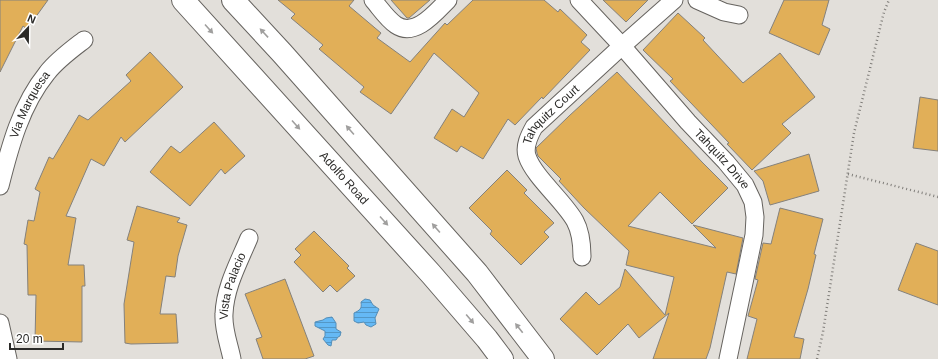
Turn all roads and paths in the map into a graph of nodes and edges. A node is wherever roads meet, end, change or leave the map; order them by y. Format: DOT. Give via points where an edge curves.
graph roads {
  1 [pos="183,0"];
  2 [pos="233,0"];
  3 [pos="373,0"];
  4 [pos="448,0"];
  5 [pos="580,0"];
  6 [pos="674,0"];
  7 [pos="697,0"];
  8 [pos="889,0"];
  9 [pos="740,14"];
  10 [pos="84,40"];
  11 [pos="622,46"];
  12 [pos="848,174"];
  13 [pos="0,186"];
  14 [pos="938,197"];
  15 [pos="250,238"];
  16 [pos="582,258"];
  17 [pos="0,323"];
  18 [pos="8,359"];
  19 [pos="232,359"];
  20 [pos="502,359"];
  21 [pos="543,359"];
  22 [pos="728,359"];
  23 [pos="817,359"];
  1 -- 20 [label="main road, Adolfo Road, one-way" via="432,274"];
  21 -- 2 [label="main road, one-way" via="477,273"];
  3 -- 4 [label="street" via="395,24 409,28 417,26 431,16"];
  5 -- 11 [label="street, Tahquitz Drive"];
  6 -- 11 [label="street, Tahquitz Court"];
  7 -- 9 [label="street" via="724,12"];
  8 -- 12 [label="path" via="858,118"];
  10 -- 13 [label="street, Via Marquesa" via="47,73 27,105 15,134"];
  11 -- 16 [label="street, Tahquitz Court" via="534,127 526,146 527,156 534,169 576,222"];
  11 -- 22 [label="street, Tahquitz Drive" via="726,162 745,185 753,202 754,235"];
  12 -- 14 [label="path"];
  12 -- 23 [label="path"];
  15 -- 19 [label="street, Vista Palacio" via="228,287 224,314"];
  17 -- 18 [label="street"];
}
